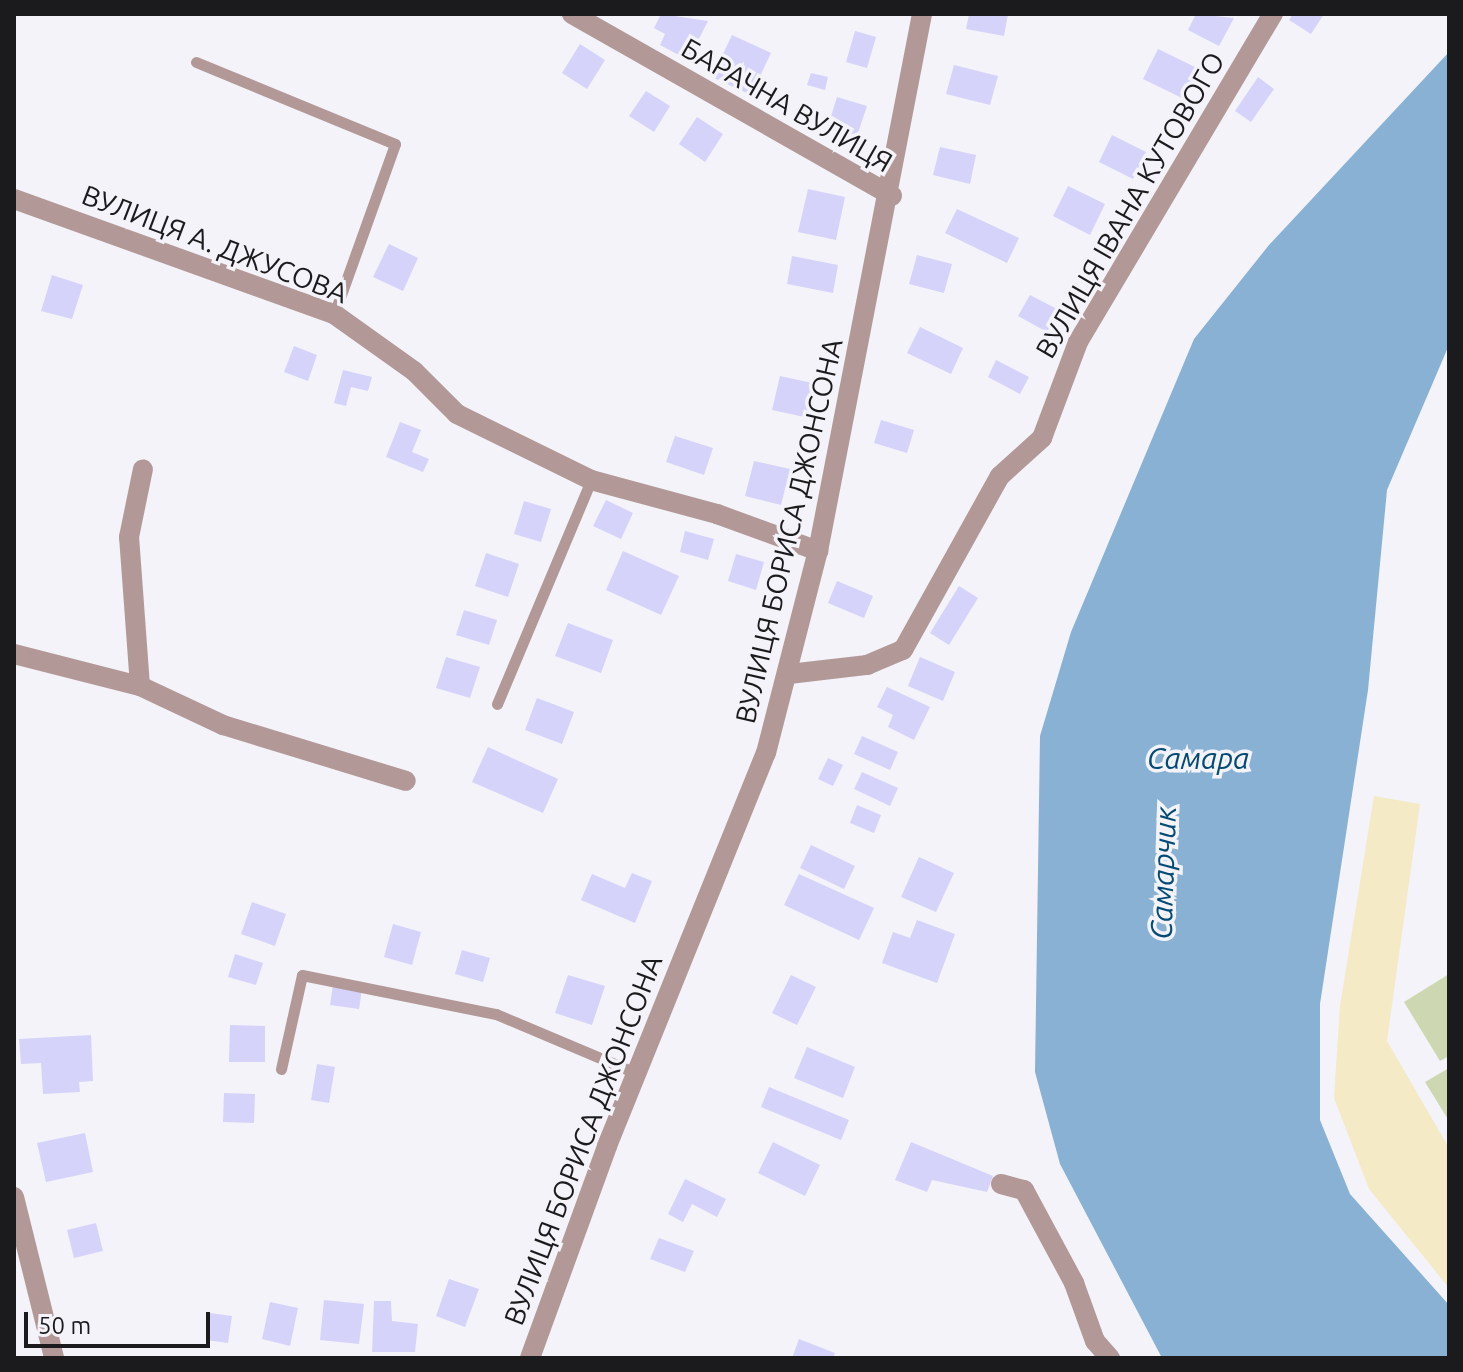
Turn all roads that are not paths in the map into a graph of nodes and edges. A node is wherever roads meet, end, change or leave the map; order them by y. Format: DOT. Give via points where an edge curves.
graph roads {
  1 [pos="572,14"];
  2 [pos="922,14"];
  3 [pos="1273,14"];
  4 [pos="196,62"];
  5 [pos="892,196"];
  6 [pos="14,199"];
  7 [pos="334,314"];
  8 [pos="143,469"];
  9 [pos="591,480"];
  10 [pos="818,551"];
  11 [pos="14,654"];
  12 [pos="789,674"];
  13 [pos="140,686"];
  14 [pos="497,704"];
  15 [pos="406,781"];
  16 [pos="281,1069"];
  17 [pos="638,1074"];
  18 [pos="1001,1184"];
  19 [pos="14,1197"];
  20 [pos="54,1358"];
  21 [pos="530,1358"];
  22 [pos="1110,1358"];
  1 -- 5 [label="street, БАРАЧНА ВУЛИЦЯ"];
  2 -- 5 [label="street, ВУЛИЦЯ БОРИСА ДЖОНСОНА"];
  3 -- 12 [label="street, ВУЛИЦЯ ІВАНА КУТОВОГО" via="1078,342 1042,438 1000,476 903,650 867,665"];
  4 -- 7 [label="lane" via="395,144"];
  5 -- 10 [label="street, ВУЛИЦЯ БОРИСА ДЖОНСОНА"];
  6 -- 7 [label="street, ВУЛИЦЯ А. ДЖУСОВА"];
  7 -- 9 [label="street, ВУЛИЦЯ А. ДЖУСОВА" via="414,371 457,414"];
  8 -- 13 [label="street" via="129,537"];
  9 -- 10 [label="street, ВУЛИЦЯ А. ДЖУСОВА"];
  9 -- 14 [label="lane"];
  10 -- 12 [label="street, ВУЛИЦЯ БОРИСА ДЖОНСОНА"];
  11 -- 13 [label="street"];
  12 -- 17 [label="street, ВУЛИЦЯ БОРИСА ДЖОНСОНА" via="766,753"];
  13 -- 15 [label="street" via="223,725"];
  16 -- 17 [label="lane" via="302,975 496,1014"];
  17 -- 21 [label="street, ВУЛИЦЯ БОРИСА ДЖОНСОНА"];
  18 -- 22 [label="street" via="1024,1190"];
  19 -- 20 [label="street"];
}
